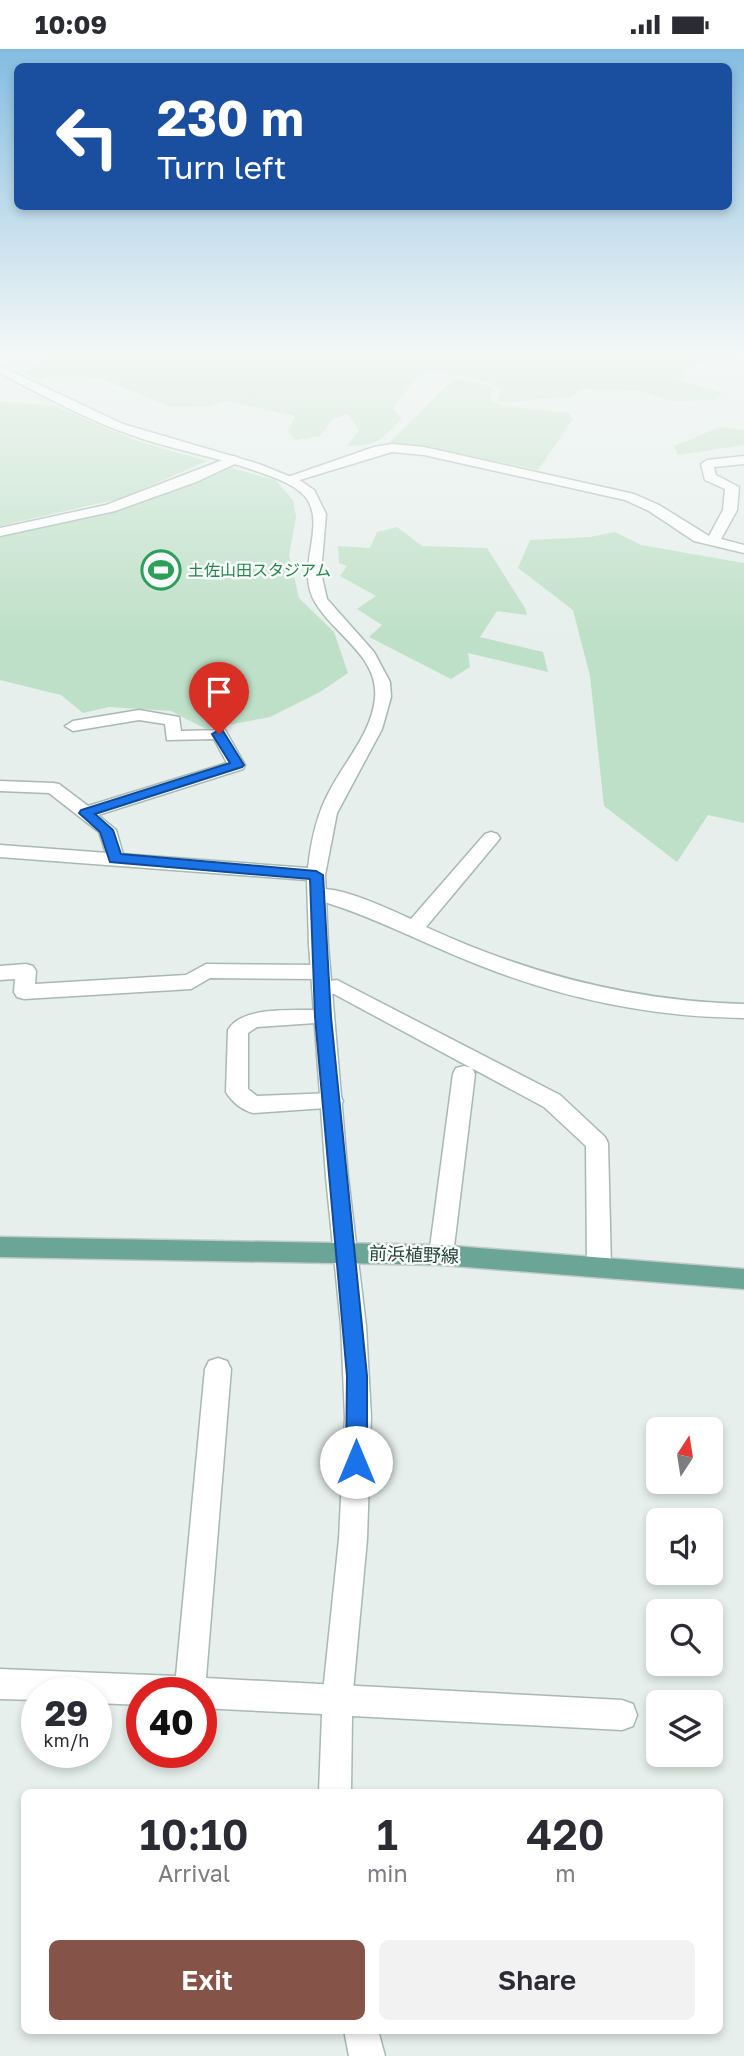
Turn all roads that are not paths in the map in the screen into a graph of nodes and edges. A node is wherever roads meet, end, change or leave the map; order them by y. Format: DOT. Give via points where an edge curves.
graph roads {
  1 [pos="184,448"];
  2 [pos="233,460"];
  3 [pos="744,460"];
  4 [pos="288,479"];
  5 [pos="0,532"];
  6 [pos="713,542"];
  7 [pos="744,549"];
  8 [pos="73,726"];
  9 [pos="0,786"];
  10 [pos="85,813"];
  11 [pos="491,838"];
  12 [pos="0,851"];
  13 [pos="115,858"];
  14 [pos="317,885"];
  15 [pos="414,928"];
  16 [pos="0,973"];
  17 [pos="321,980"];
  18 [pos="744,1011"];
  19 [pos="323,1017"];
  20 [pos="464,1074"];
  21 [pos="332,1101"];
  22 [pos="0,1247"];
  23 [pos="345,1253"];
  24 [pos="441,1255"];
  25 [pos="599,1267"];
  26 [pos="744,1279"];
  27 [pos="218,1369"];
  28 [pos="191,1677"];
  29 [pos="0,1684"];
  30 [pos="126,1689"];
  31 [pos="217,1693"];
  32 [pos="337,1702"];
  33 [pos="622,1715"];
  34 [pos="335,1789"];
  35 [pos="362,2034"];
  36 [pos="367,2056"];
  1 -- 2 [label="street"];
  2 -- 4 [label="street"];
  2 -- 5 [label="street" via="110,508"];
  3 -- 6 [label="street" via="707,464 710,477 732,487 730,510"];
  4 -- 6 [label="street" via="378,450 424,451 629,497"];
  4 -- 14 [label="street" via="307,490 320,517 313,566 320,599 361,643 382,681 379,720 329,809"];
  6 -- 7 [label="street"];
  8 -- 10 [label="street" via="139,715 173,720 173,736 219,734 237,765"];
  9 -- 10 [label="street" via="52,788"];
  10 -- 13 [label="street" via="107,830"];
  11 -- 15 [label="street"];
  12 -- 13 [label="street"];
  13 -- 14 [label="street"];
  14 -- 15 [label="street"];
  14 -- 17 [label="street"];
  15 -- 18 [label="street" via="457,949 601,999 654,1008"];
  16 -- 17 [label="street" via="26,971 24,992 191,982 206,971"];
  17 -- 19 [label="street"];
  17 -- 25 [label="street" via="552,1101 597,1143"];
  19 -- 21 [label="street"];
  19 -- 21 [label="street" via="253,1020 237,1030 237,1092 253,1105"];
  20 -- 24 [label="street"];
  21 -- 23 [label="street"];
  22 -- 23 [label="main road, 前浜植野線"];
  23 -- 24 [label="main road, 前浜植野線"];
  23 -- 32 [label="street" via="357,1376 356,1462 351,1574"];
  24 -- 25 [label="main road, 前浜植野線"];
  25 -- 26 [label="main road, 前浜植野線"];
  27 -- 28 [label="street"];
  29 -- 30 [label="street"];
  31 -- 32 [label="street"];
  32 -- 33 [label="street"];
  32 -- 34 [label="street"];
  35 -- 36 [label="street"];
}
